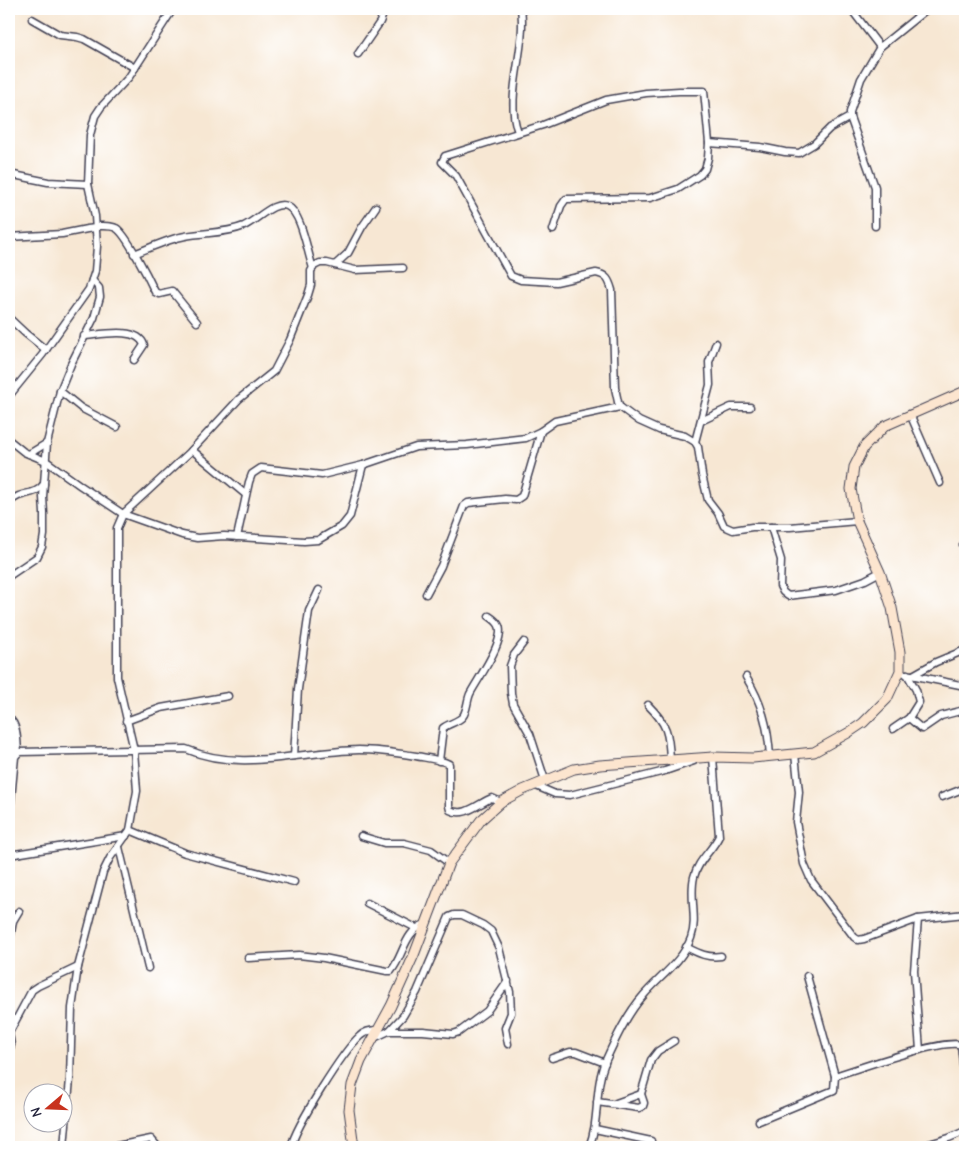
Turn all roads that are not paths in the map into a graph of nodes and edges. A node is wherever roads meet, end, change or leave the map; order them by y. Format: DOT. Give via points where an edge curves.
graph roads {
  1 [pos="173,9"];
  2 [pos="384,9"];
  3 [pos="522,9"];
  4 [pos="851,9"];
  5 [pos="927,9"];
  6 [pos="32,19"];
  7 [pos="880,48"];
  8 [pos="358,54"];
  9 [pos="135,68"];
  10 [pos="850,117"];
  11 [pos="518,132"];
  12 [pos="709,143"];
  13 [pos="9,174"];
  14 [pos="88,184"];
  15 [pos="376,207"];
  16 [pos="875,226"];
  17 [pos="96,227"];
  18 [pos="553,230"];
  19 [pos="9,237"];
  20 [pos="134,254"];
  21 [pos="335,265"];
  22 [pos="313,268"];
  23 [pos="403,268"];
  24 [pos="92,280"];
  25 [pos="9,318"];
  26 [pos="197,322"];
  27 [pos="84,336"];
  28 [pos="716,343"];
  29 [pos="46,350"];
  30 [pos="134,360"];
  31 [pos="965,390"];
  32 [pos="60,392"];
  33 [pos="9,396"];
  34 [pos="620,406"];
  35 [pos="750,407"];
  36 [pos="910,414"];
  37 [pos="701,421"];
  38 [pos="117,427"];
  39 [pos="541,431"];
  40 [pos="9,440"];
  41 [pos="47,442"];
  42 [pos="695,442"];
  43 [pos="192,450"];
  44 [pos="29,454"];
  45 [pos="46,461"];
  46 [pos="363,465"];
  47 [pos="940,483"];
  48 [pos="44,484"];
  49 [pos="245,494"];
  50 [pos="9,503"];
  51 [pos="123,514"];
  52 [pos="857,521"];
  53 [pos="771,527"];
  54 [pos="237,537"];
  55 [pos="880,572"];
  56 [pos="9,576"];
  57 [pos="319,590"];
  58 [pos="426,594"];
  59 [pos="489,616"];
  60 [pos="524,642"];
  61 [pos="965,650"];
  62 [pos="907,674"];
  63 [pos="746,677"];
  64 [pos="965,686"];
  65 [pos="228,696"];
  66 [pos="648,705"];
  67 [pos="964,710"];
  68 [pos="9,718"];
  69 [pos="908,718"];
  70 [pos="126,721"];
  71 [pos="893,729"];
  72 [pos="134,750"];
  73 [pos="18,753"];
  74 [pos="795,754"];
  75 [pos="294,756"];
  76 [pos="770,756"];
  77 [pos="708,757"];
  78 [pos="670,760"];
  79 [pos="439,761"];
  80 [pos="545,780"];
  81 [pos="534,785"];
  82 [pos="965,788"];
  83 [pos="942,797"];
  84 [pos="501,802"];
  85 [pos="9,820"];
  86 [pos="9,833"];
  87 [pos="128,833"];
  88 [pos="361,836"];
  89 [pos="119,847"];
  90 [pos="9,855"];
  91 [pos="450,864"];
  92 [pos="294,882"];
  93 [pos="367,903"];
  94 [pos="19,911"];
  95 [pos="965,914"];
  96 [pos="918,919"];
  97 [pos="426,924"];
  98 [pos="416,928"];
  99 [pos="9,945"];
  100 [pos="686,947"];
  101 [pos="721,956"];
  102 [pos="248,958"];
  103 [pos="78,967"];
  104 [pos="148,968"];
  105 [pos="807,976"];
  106 [pos="508,981"];
  107 [pos="389,1031"];
  108 [pos="376,1034"];
  109 [pos="674,1042"];
  110 [pos="508,1044"];
  111 [pos="9,1050"];
  112 [pos="920,1050"];
  113 [pos="552,1058"];
  114 [pos="605,1063"];
  115 [pos="835,1076"];
  116 [pos="965,1082"];
  117 [pos="640,1094"];
  118 [pos="597,1102"];
  119 [pos="614,1104"];
  120 [pos="759,1121"];
  121 [pos="594,1128"];
  122 [pos="965,1131"];
  123 [pos="651,1140"];
  124 [pos="64,1147"];
  125 [pos="112,1147"];
  126 [pos="158,1147"];
  127 [pos="291,1147"];
  128 [pos="354,1147"];
  129 [pos="589,1147"];
  130 [pos="919,1147"];
  1 -- 9 [label="street"];
  2 -- 8 [label="street" via="380,22"];
  3 -- 11 [label="street" via="522,42 513,110"];
  4 -- 7 [label="street"];
  5 -- 7 [label="street"];
  6 -- 9 [label="street" via="60,35 84,39"];
  7 -- 10 [label="street" via="861,79"];
  9 -- 14 [label="street" via="95,116 90,135"];
  10 -- 12 [label="street" via="830,128 799,153"];
  10 -- 16 [label="street" via="875,186"];
  11 -- 12 [label="street" via="543,126 606,100 646,93 703,91"];
  11 -- 34 [label="street" via="445,156 442,162 456,176 511,276 521,280 556,282 596,274 606,276 612,290 615,388"];
  12 -- 18 [label="street" via="703,172 678,189 645,199 566,198 560,206"];
  13 -- 14 [label="street" via="48,182"];
  14 -- 17 [label="street"];
  15 -- 21 [label="street" via="348,253"];
  17 -- 19 [label="street" via="62,234"];
  17 -- 20 [label="street" via="118,229"];
  17 -- 24 [label="street"];
  20 -- 22 [label="street" via="184,236 243,226 273,206 283,204 300,222"];
  20 -- 26 [label="street" via="156,292 172,291"];
  21 -- 22 [label="street" via="320,263"];
  21 -- 23 [label="street" via="364,270"];
  22 -- 43 [label="street" via="308,294 276,367 239,399"];
  24 -- 27 [label="street" via="99,288 100,297"];
  24 -- 29 [label="street" via="86,295"];
  25 -- 29 [label="street"];
  27 -- 30 [label="street" via="129,333 136,336 144,344"];
  27 -- 32 [label="street"];
  28 -- 37 [label="street" via="709,362 710,385"];
  29 -- 33 [label="street"];
  31 -- 36 [label="street"];
  32 -- 38 [label="street" via="81,408"];
  32 -- 41 [label="street"];
  34 -- 39 [label="street" via="563,418"];
  34 -- 42 [label="street" via="640,421"];
  35 -- 37 [label="street" via="731,407"];
  36 -- 47 [label="street"];
  36 -- 52 [label="street" via="885,426 864,447 854,467 851,489"];
  37 -- 42 [label="street"];
  39 -- 46 [label="street" via="526,438 416,447"];
  39 -- 58 [label="street" via="522,496 516,500 468,503 464,506"];
  40 -- 44 [label="street"];
  41 -- 44 [label="street"];
  41 -- 45 [label="street"];
  42 -- 53 [label="street" via="708,500 724,526 733,530"];
  43 -- 49 [label="street"];
  43 -- 51 [label="street"];
  44 -- 45 [label="street"];
  45 -- 48 [label="street"];
  45 -- 51 [label="street"];
  46 -- 49 [label="street" via="322,474 261,468 252,474"];
  46 -- 54 [label="street" via="350,516 333,533 311,542"];
  48 -- 50 [label="street" via="36,491 17,495"];
  48 -- 56 [label="street" via="44,535 40,552"];
  49 -- 54 [label="street"];
  51 -- 54 [label="street" via="182,535"];
  51 -- 70 [label="street" via="117,528 116,666"];
  52 -- 53 [label="street"];
  52 -- 55 [label="street"];
  53 -- 55 [label="street" via="781,560 780,586 788,596 836,590"];
  55 -- 62 [label="street"];
  57 -- 75 [label="street" via="309,611 298,689"];
  59 -- 79 [label="street" via="501,630 494,652 469,697 462,718 443,728"];
  60 -- 80 [label="street" via="510,666 511,693 516,710 530,734"];
  61 -- 62 [label="street"];
  62 -- 64 [label="street"];
  62 -- 69 [label="street" via="919,702"];
  62 -- 74 [label="street" via="863,723 814,752"];
  63 -- 76 [label="street" via="758,696 768,732"];
  65 -- 70 [label="street" via="161,708"];
  66 -- 78 [label="street" via="666,728"];
  67 -- 69 [label="street" via="941,716 922,729"];
  68 -- 73 [label="street" via="15,727"];
  69 -- 71 [label="street"];
  70 -- 72 [label="street"];
  72 -- 73 [label="street"];
  72 -- 75 [label="street" via="186,749 209,757 245,760"];
  72 -- 87 [label="street" via="137,791"];
  73 -- 85 [label="street" via="14,762"];
  74 -- 76 [label="street"];
  74 -- 96 [label="street" via="799,792 796,822 804,864 816,888 844,926 858,940"];
  75 -- 79 [label="street" via="360,750"];
  76 -- 77 [label="street"];
  77 -- 78 [label="street"];
  77 -- 81 [label="street" via="570,795 555,794"];
  77 -- 100 [label="street" via="719,836 696,867 692,937"];
  78 -- 80 [label="street" via="574,768"];
  79 -- 84 [label="street" via="449,764 450,810 468,811 492,798"];
  80 -- 81 [label="street"];
  81 -- 84 [label="street"];
  82 -- 83 [label="street"];
  84 -- 91 [label="street" via="481,820"];
  86 -- 90 [label="street"];
  87 -- 89 [label="street"];
  87 -- 90 [label="street"];
  87 -- 92 [label="street" via="185,853"];
  88 -- 91 [label="street" via="432,850"];
  89 -- 103 [label="street" via="103,872"];
  89 -- 104 [label="street"];
  91 -- 97 [label="street"];
  93 -- 98 [label="street"];
  94 -- 99 [label="street" via="13,920"];
  95 -- 96 [label="street"];
  96 -- 112 [label="street" via="914,970"];
  97 -- 98 [label="street"];
  97 -- 108 [label="street"];
  98 -- 102 [label="street" via="394,968 387,971 299,955"];
  100 -- 101 [label="street" via="703,955"];
  100 -- 114 [label="street" via="642,997"];
  103 -- 111 [label="street" via="32,990 9,1033"];
  103 -- 124 [label="street" via="72,1008"];
  105 -- 115 [label="street"];
  106 -- 107 [label="street" via="493,1004 459,1032"];
  106 -- 107 [label="street" via="491,931 484,925 454,914 448,917 403,1016"];
  106 -- 110 [label="street" via="510,1013 505,1028"];
  107 -- 108 [label="street"];
  108 -- 127 [label="street" via="372,1030 360,1036 340,1062 302,1122"];
  108 -- 128 [label="street" via="360,1061 352,1085 349,1110"];
  109 -- 117 [label="street" via="658,1051 651,1060"];
  112 -- 115 [label="street"];
  112 -- 116 [label="street" via="953,1043 961,1046"];
  113 -- 114 [label="street" via="576,1052"];
  114 -- 118 [label="street"];
  115 -- 120 [label="street" via="832,1092"];
  117 -- 119 [label="street"];
  117 -- 119 [label="street" via="644,1103 639,1108"];
  118 -- 119 [label="street"];
  118 -- 121 [label="street"];
  121 -- 123 [label="street"];
  121 -- 129 [label="street"];
  122 -- 130 [label="street"];
  125 -- 126 [label="street" via="151,1139"];
}
